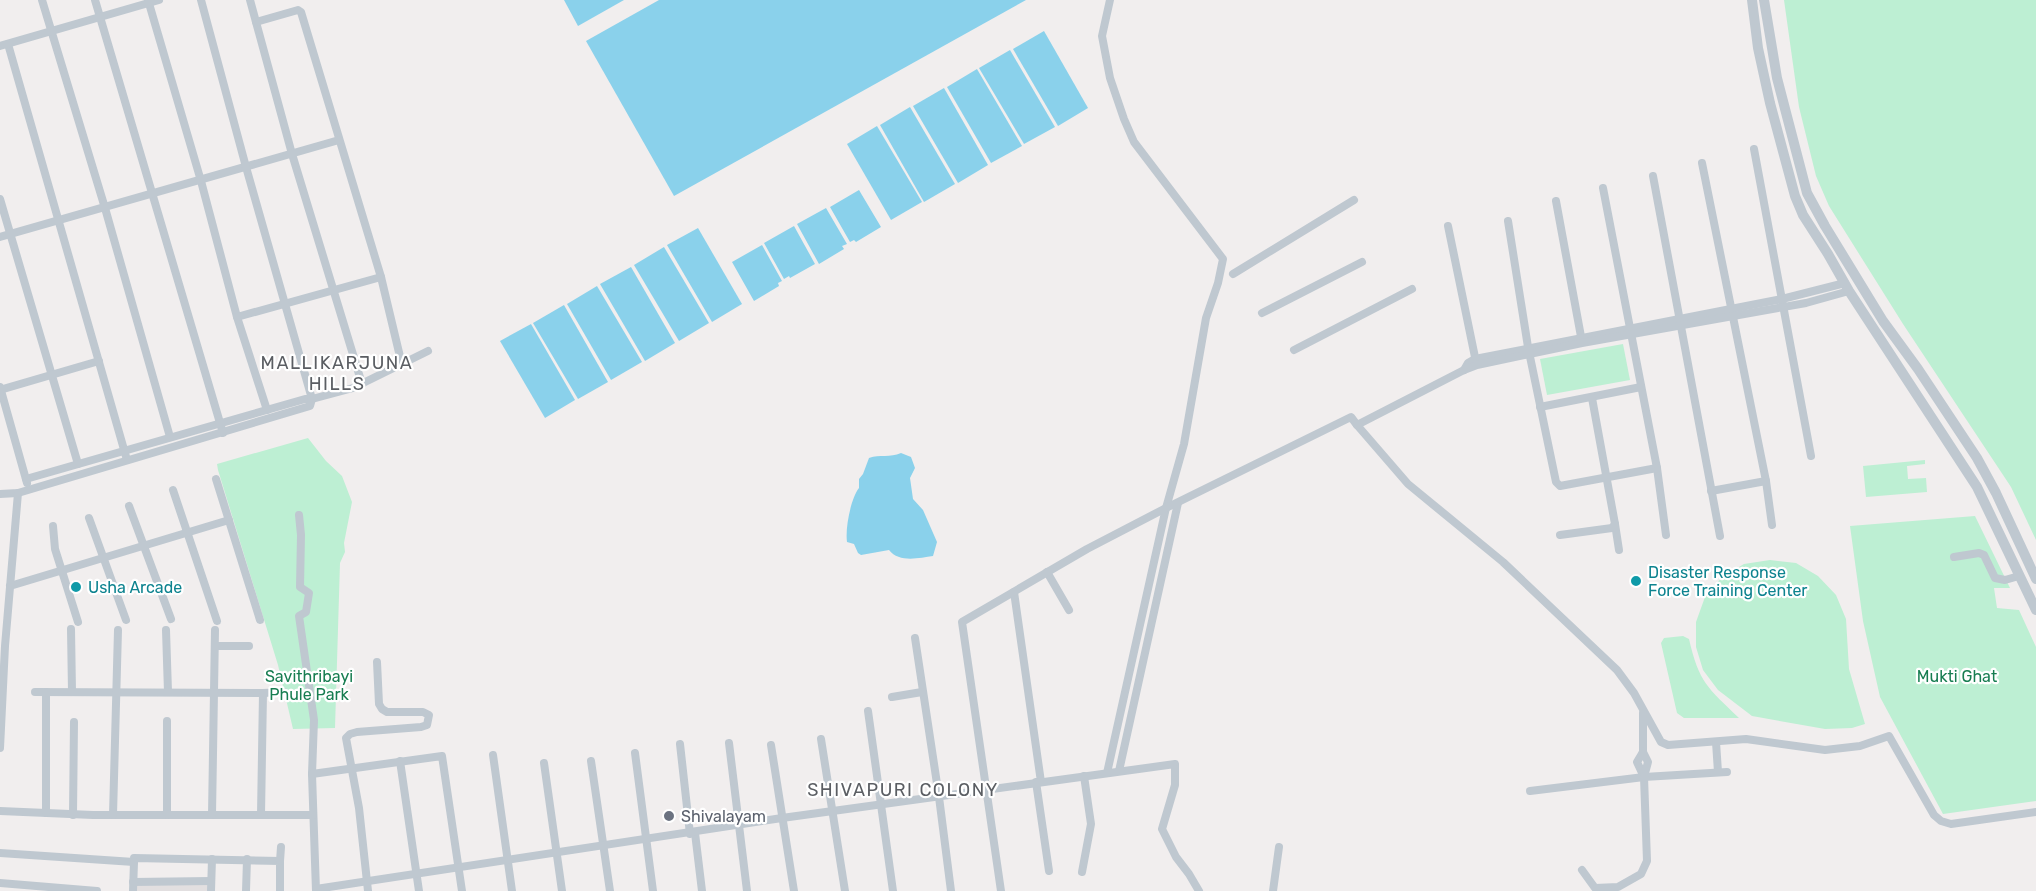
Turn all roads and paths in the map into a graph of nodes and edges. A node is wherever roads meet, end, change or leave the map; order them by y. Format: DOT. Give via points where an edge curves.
graph roads {
  1 [pos="42,0"];
  2 [pos="95,0"];
  3 [pos="159,0"];
  4 [pos="201,0"];
  5 [pos="250,0"];
  6 [pos="1110,0"];
  7 [pos="1752,0"];
  8 [pos="1764,0"];
  9 [pos="149,2"];
  10 [pos="100,17"];
  11 [pos="256,22"];
  12 [pos="51,31"];
  13 [pos="4,45"];
  14 [pos="1789,124"];
  15 [pos="1776,127"];
  16 [pos="339,140"];
  17 [pos="1754,149"];
  18 [pos="292,154"];
  19 [pos="1702,163"];
  20 [pos="246,167"];
  21 [pos="1653,176"];
  22 [pos="201,181"];
  23 [pos="1604,188"];
  24 [pos="153,195"];
  25 [pos="0,199"];
  26 [pos="1354,200"];
  27 [pos="1556,201"];
  28 [pos="105,208"];
  29 [pos="58,221"];
  30 [pos="1508,221"];
  31 [pos="1449,226"];
  32 [pos="10,234"];
  33 [pos="0,237"];
  34 [pos="1362,262"];
  35 [pos="1233,274"];
  36 [pos="381,277"];
  37 [pos="1847,287"];
  38 [pos="1412,289"];
  39 [pos="333,290"];
  40 [pos="1782,303"];
  41 [pos="284,304"];
  42 [pos="1262,313"];
  43 [pos="1731,313"];
  44 [pos="237,317"];
  45 [pos="1680,322"];
  46 [pos="1630,332"];
  47 [pos="1581,340"];
  48 [pos="1293,350"];
  49 [pos="1528,350"];
  50 [pos="428,351"];
  51 [pos="99,361"];
  52 [pos="1476,362"];
  53 [pos="402,365"];
  54 [pos="52,375"];
  55 [pos="362,384"];
  56 [pos="1641,387"];
  57 [pos="0,389"];
  58 [pos="1592,398"];
  59 [pos="312,399"];
  60 [pos="1540,407"];
  61 [pos="267,410"];
  62 [pos="220,423"];
  63 [pos="1357,425"];
  64 [pos="223,433"];
  65 [pos="170,437"];
  66 [pos="124,450"];
  67 [pos="1810,456"];
  68 [pos="127,460"];
  69 [pos="78,464"];
  70 [pos="1657,468"];
  71 [pos="1607,477"];
  72 [pos="26,479"];
  73 [pos="216,479"];
  74 [pos="1766,482"];
  75 [pos="29,489"];
  76 [pos="172,490"];
  77 [pos="1712,491"];
  78 [pos="18,493"];
  79 [pos="0,494"];
  80 [pos="1178,503"];
  81 [pos="129,506"];
  82 [pos="1166,507"];
  83 [pos="299,514"];
  84 [pos="89,518"];
  85 [pos="229,520"];
  86 [pos="1615,524"];
  87 [pos="1772,525"];
  88 [pos="53,526"];
  89 [pos="186,533"];
  90 [pos="1666,535"];
  91 [pos="1560,536"];
  92 [pos="1720,536"];
  93 [pos="144,546"];
  94 [pos="1619,550"];
  95 [pos="1954,557"];
  96 [pos="103,558"];
  97 [pos="61,571"];
  98 [pos="1047,572"];
  99 [pos="2019,576"];
  100 [pos="2036,579"];
  101 [pos="10,586"];
  102 [pos="1014,592"];
  103 [pos="1070,610"];
  104 [pos="2036,610"];
  105 [pos="171,619"];
  106 [pos="126,620"];
  107 [pos="260,620"];
  108 [pos="78,622"];
  109 [pos="71,629"];
  110 [pos="118,630"];
  111 [pos="166,630"];
  112 [pos="915,638"];
  113 [pos="1141,644"];
  114 [pos="3,646"];
  115 [pos="216,646"];
  116 [pos="249,646"];
  117 [pos="377,662"];
  118 [pos="35,692"];
  119 [pos="46,692"];
  120 [pos="72,692"];
  121 [pos="168,692"];
  122 [pos="284,692"];
  123 [pos="922,692"];
  124 [pos="117,693"];
  125 [pos="215,693"];
  126 [pos="263,693"];
  127 [pos="892,697"];
  128 [pos="1643,709"];
  129 [pos="868,711"];
  130 [pos="167,721"];
  131 [pos="74,722"];
  132 [pos="822,740"];
  133 [pos="1716,742"];
  134 [pos="729,743"];
  135 [pos="680,744"];
  136 [pos="771,745"];
  137 [pos="0,748"];
  138 [pos="635,753"];
  139 [pos="493,755"];
  140 [pos="400,761"];
  141 [pos="591,761"];
  142 [pos="544,763"];
  143 [pos="352,768"];
  144 [pos="1119,771"];
  145 [pos="1107,773"];
  146 [pos="312,774"];
  147 [pos="1084,776"];
  148 [pos="1644,777"];
  149 [pos="1039,782"];
  150 [pos="986,790"];
  151 [pos="1530,791"];
  152 [pos="939,796"];
  153 [pos="881,805"];
  154 [pos="0,811"];
  155 [pos="832,812"];
  156 [pos="2036,812"];
  157 [pos="46,813"];
  158 [pos="73,815"];
  159 [pos="113,815"];
  160 [pos="167,815"];
  161 [pos="212,815"];
  162 [pos="261,815"];
  163 [pos="313,815"];
  164 [pos="783,818"];
  165 [pos="739,825"];
  166 [pos="692,833"];
  167 [pos="647,839"];
  168 [pos="604,845"];
  169 [pos="281,847"];
  170 [pos="1279,847"];
  171 [pos="0,853"];
  172 [pos="556,853"];
  173 [pos="212,859"];
  174 [pos="247,859"];
  175 [pos="508,860"];
  176 [pos="280,861"];
  177 [pos="134,862"];
  178 [pos="458,868"];
  179 [pos="1582,870"];
  180 [pos="1049,871"];
  181 [pos="1082,872"];
  182 [pos="416,874"];
  183 [pos="211,881"];
  184 [pos="5,886"];
  185 [pos="133,886"];
  186 [pos="367,886"];
  187 [pos="316,890"];
  188 [pos="97,891"];
  189 [pos="211,891"];
  190 [pos="246,891"];
  191 [pos="280,891"];
  192 [pos="419,891"];
  193 [pos="462,891"];
  194 [pos="512,891"];
  195 [pos="561,891"];
  196 [pos="610,891"];
  197 [pos="653,891"];
  198 [pos="702,891"];
  199 [pos="747,891"];
  200 [pos="794,891"];
  201 [pos="845,891"];
  202 [pos="893,891"];
  203 [pos="951,891"];
  204 [pos="1001,891"];
  205 [pos="1199,891"];
  206 [pos="1273,891"];
  1 -- 12 [label="street"];
  2 -- 10 [label="street"];
  3 -- 9 [label="street"];
  4 -- 20 [label="street"];
  5 -- 11 [label="street"];
  6 -- 82 [label="street" via="1102,36 1110,78 1134,142 1223,259 1206,318 1184,444"];
  7 -- 15 [label="street" via="1758,48"];
  8 -- 14 [label="street"];
  9 -- 10 [label="street"];
  9 -- 22 [label="street"];
  10 -- 12 [label="street"];
  10 -- 24 [label="street"];
  11 -- 16 [label="street" via="301,12"];
  11 -- 18 [label="street"];
  12 -- 13 [label="street"];
  12 -- 28 [label="street"];
  13 -- 29 [label="street"];
  14 -- 15 [label="street"];
  14 -- 100 [label="street" via="1807,193 1883,321 1977,458"];
  15 -- 37 [label="street" via="1803,215"];
  16 -- 18 [label="street"];
  16 -- 36 [label="street"];
  17 -- 40 [label="street"];
  18 -- 20 [label="street"];
  18 -- 39 [label="street"];
  19 -- 43 [label="street"];
  20 -- 22 [label="street"];
  20 -- 41 [label="street"];
  21 -- 45 [label="street"];
  22 -- 24 [label="street"];
  22 -- 44 [label="street"];
  23 -- 46 [label="street"];
  24 -- 28 [label="street"];
  24 -- 62 [label="street"];
  25 -- 32 [label="street"];
  26 -- 35 [label="street"];
  27 -- 47 [label="street"];
  28 -- 29 [label="street"];
  28 -- 65 [label="street"];
  29 -- 32 [label="street"];
  29 -- 51 [label="street"];
  30 -- 49 [label="street"];
  31 -- 52 [label="street"];
  32 -- 33 [label="street"];
  32 -- 54 [label="street"];
  34 -- 42 [label="street"];
  36 -- 39 [label="street"];
  36 -- 53 [label="street"];
  37 -- 40 [label="street"];
  37 -- 99 [label="street" via="1977,487"];
  38 -- 48 [label="street"];
  39 -- 41 [label="street"];
  39 -- 55 [label="street"];
  40 -- 43 [label="street"];
  40 -- 67 [label="street"];
  41 -- 44 [label="street"];
  41 -- 59 [label="street"];
  43 -- 45 [label="street"];
  43 -- 74 [label="street"];
  44 -- 61 [label="street"];
  45 -- 46 [label="street"];
  45 -- 77 [label="street"];
  46 -- 47 [label="street"];
  46 -- 56 [label="street"];
  47 -- 49 [label="street"];
  49 -- 52 [label="street"];
  49 -- 60 [label="street"];
  50 -- 53 [label="street"];
  51 -- 54 [label="street"];
  51 -- 66 [label="street"];
  52 -- 63 [label="street"];
  53 -- 55 [label="street"];
  54 -- 57 [label="street"];
  54 -- 69 [label="street"];
  55 -- 59 [label="street"];
  56 -- 58 [label="street"];
  56 -- 70 [label="street"];
  57 -- 72 [label="street"];
  58 -- 60 [label="street"];
  58 -- 71 [label="street"];
  59 -- 61 [label="street"];
  59 -- 64 [label="street" via="310,406"];
  60 -- 71 [label="street" via="1556,482 1560,486"];
  61 -- 62 [label="street"];
  62 -- 64 [label="street"];
  62 -- 65 [label="street"];
  63 -- 80 [label="street" via="1352,417"];
  63 -- 128 [label="street" via="1408,484 1503,562 1617,670"];
  64 -- 68 [label="street"];
  65 -- 66 [label="street"];
  66 -- 68 [label="street"];
  66 -- 69 [label="street"];
  68 -- 75 [label="street"];
  69 -- 72 [label="street"];
  70 -- 71 [label="street"];
  70 -- 90 [label="street"];
  71 -- 86 [label="street"];
  72 -- 75 [label="street"];
  73 -- 85 [label="street"];
  74 -- 77 [label="street"];
  74 -- 87 [label="street"];
  75 -- 78 [label="street"];
  76 -- 89 [label="street"];
  77 -- 92 [label="street"];
  78 -- 79 [label="street"];
  78 -- 101 [label="street"];
  80 -- 82 [label="street"];
  80 -- 113 [label="street"];
  81 -- 93 [label="street"];
  82 -- 98 [label="street"];
  82 -- 113 [label="street"];
  83 -- 146 [label="street" via="299,580 310,598 306,612 299,616 314,720"];
  84 -- 96 [label="street"];
  85 -- 89 [label="street"];
  85 -- 107 [label="street"];
  86 -- 91 [label="street" via="1612,528"];
  86 -- 94 [label="street"];
  88 -- 97 [label="street"];
  89 -- 93 [label="street"];
  89 -- 115 [label="street" via="216,625"];
  93 -- 96 [label="street"];
  93 -- 105 [label="street"];
  95 -- 99 [label="street" via="1984,555 1995,578"];
  96 -- 97 [label="street"];
  96 -- 106 [label="street"];
  97 -- 101 [label="street"];
  97 -- 108 [label="street"];
  98 -- 102 [label="street"];
  98 -- 103 [label="street"];
  99 -- 104 [label="street"];
  101 -- 114 [label="street"];
  102 -- 149 [label="street"];
  102 -- 150 [label="street" via="962,622"];
  109 -- 120 [label="street"];
  110 -- 124 [label="street"];
  111 -- 121 [label="street"];
  112 -- 123 [label="street"];
  113 -- 144 [label="street"];
  113 -- 145 [label="street"];
  114 -- 137 [label="street"];
  115 -- 116 [label="street"];
  115 -- 125 [label="street"];
  117 -- 143 [label="street" via="382,709 423,712 429,715 428,725 350,734 346,738"];
  118 -- 119 [label="street"];
  119 -- 120 [label="street"];
  119 -- 157 [label="street"];
  120 -- 124 [label="street"];
  121 -- 124 [label="street"];
  121 -- 125 [label="street"];
  122 -- 126 [label="street"];
  123 -- 127 [label="street"];
  123 -- 152 [label="street"];
  124 -- 159 [label="street"];
  125 -- 126 [label="street"];
  125 -- 161 [label="street"];
  126 -- 162 [label="street"];
  128 -- 133 [label="street" via="1661,741 1668,745"];
  128 -- 148 [label="street" via="1643,752 1637,762"];
  129 -- 153 [label="street"];
  130 -- 160 [label="street"];
  131 -- 158 [label="street"];
  132 -- 155 [label="street"];
  133 -- 148 [label="street" via="1722,772"];
  133 -- 156 [label="street" via="1746,739 1825,750 1860,746 1889,736 1941,821 1950,824"];
  134 -- 165 [label="street"];
  135 -- 166 [label="street"];
  136 -- 164 [label="street"];
  138 -- 167 [label="street"];
  139 -- 175 [label="street"];
  140 -- 143 [label="street"];
  140 -- 178 [label="street" via="442,756"];
  140 -- 182 [label="street"];
  141 -- 168 [label="street"];
  142 -- 172 [label="street"];
  143 -- 146 [label="street"];
  143 -- 186 [label="street"];
  144 -- 145 [label="street"];
  144 -- 205 [label="street" via="1175,764 1175,785 1162,829"];
  145 -- 147 [label="street"];
  146 -- 163 [label="street"];
  147 -- 149 [label="street"];
  147 -- 181 [label="street" via="1090,824"];
  148 -- 151 [label="street"];
  148 -- 179 [label="street" via="1647,861 1641,874 1618,887 1595,888"];
  149 -- 150 [label="street"];
  149 -- 180 [label="street"];
  150 -- 152 [label="street"];
  150 -- 204 [label="street"];
  152 -- 153 [label="street"];
  152 -- 203 [label="street"];
  153 -- 155 [label="street"];
  153 -- 202 [label="street"];
  154 -- 157 [label="street"];
  155 -- 164 [label="street"];
  155 -- 201 [label="street"];
  157 -- 158 [label="street"];
  158 -- 159 [label="street"];
  159 -- 160 [label="street"];
  160 -- 161 [label="street"];
  161 -- 162 [label="street"];
  162 -- 163 [label="street"];
  163 -- 187 [label="street"];
  164 -- 165 [label="street"];
  164 -- 200 [label="street"];
  165 -- 166 [label="street"];
  165 -- 199 [label="street"];
  166 -- 167 [label="street"];
  166 -- 198 [label="street"];
  167 -- 168 [label="street"];
  167 -- 197 [label="street"];
  168 -- 172 [label="street"];
  168 -- 196 [label="street"];
  169 -- 176 [label="street"];
  170 -- 206 [label="street"];
  171 -- 177 [label="street"];
  172 -- 175 [label="street"];
  172 -- 195 [label="street"];
  173 -- 174 [label="street"];
  173 -- 177 [label="street" via="134,858"];
  173 -- 183 [label="street"];
  174 -- 176 [label="street"];
  174 -- 190 [label="street"];
  175 -- 178 [label="street"];
  175 -- 194 [label="street"];
  176 -- 191 [label="street"];
  177 -- 185 [label="street"];
  178 -- 182 [label="street"];
  178 -- 193 [label="street"];
  182 -- 186 [label="street"];
  182 -- 192 [label="street"];
  183 -- 185 [label="street"];
  183 -- 189 [label="street"];
  184 -- 188 [label="street"];
  186 -- 187 [label="street"];
}
